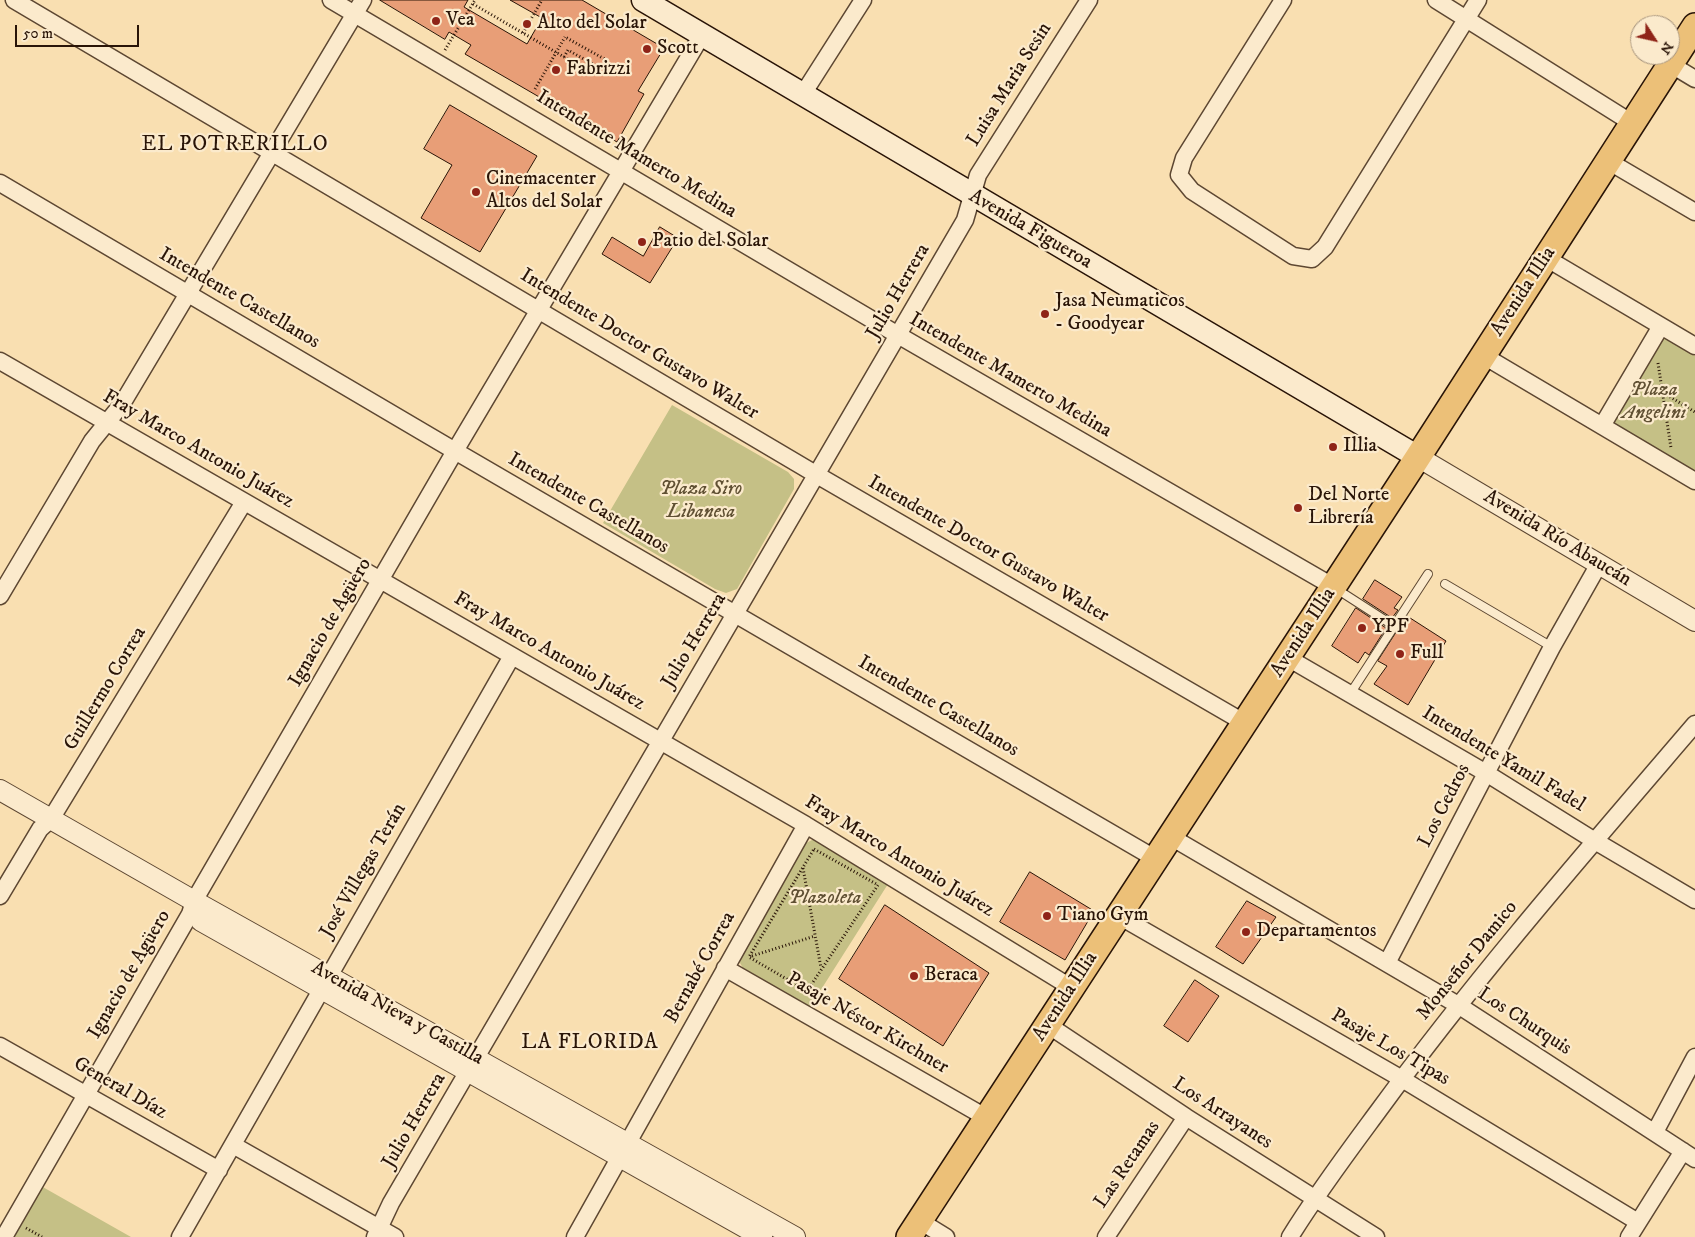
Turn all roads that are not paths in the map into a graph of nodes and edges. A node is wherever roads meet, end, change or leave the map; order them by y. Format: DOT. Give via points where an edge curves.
graph roads {
  1 [pos="14,0"];
  2 [pos="331,0"];
  3 [pos="644,0"];
  4 [pos="863,0"];
  5 [pos="1089,0"];
  6 [pos="1283,0"];
  7 [pos="1436,0"];
  8 [pos="1478,0"];
  9 [pos="359,7"];
  10 [pos="1466,19"];
  11 [pos="1695,26"];
  12 [pos="702,35"];
  13 [pos="1680,49"];
  14 [pos="1669,65"];
  15 [pos="1672,65"];
  16 [pos="1695,79"];
  17 [pos="803,94"];
  18 [pos="1632,123"];
  19 [pos="272,152"];
  20 [pos="1608,161"];
  21 [pos="621,170"];
  22 [pos="0,183"];
  23 [pos="972,196"];
  24 [pos="1695,212"];
  25 [pos="1546,258"];
  26 [pos="189,294"];
  27 [pos="538,310"];
  28 [pos="1658,332"];
  29 [pos="898,335"];
  30 [pos="1695,346"];
  31 [pos="1484,356"];
  32 [pos="0,361"];
  33 [pos="108,422"];
  34 [pos="1602,426"];
  35 [pos="456,451"];
  36 [pos="1418,457"];
  37 [pos="817,475"];
  38 [pos="1695,481"];
  39 [pos="244,502"];
  40 [pos="1599,564"];
  41 [pos="1428,574"];
  42 [pos="381,581"];
  43 [pos="1445,584"];
  44 [pos="1334,587"];
  45 [pos="0,596"];
  46 [pos="736,614"];
  47 [pos="1695,621"];
  48 [pos="1394,626"];
  49 [pos="1552,648"];
  50 [pos="512,656"];
  51 [pos="1288,658"];
  52 [pos="1350,694"];
  53 [pos="1245,723"];
  54 [pos="1695,724"];
  55 [pos="660,741"];
  56 [pos="1486,773"];
  57 [pos="0,790"];
  58 [pos="0,806"];
  59 [pos="46,824"];
  60 [pos="806,825"];
  61 [pos="1171,837"];
  62 [pos="1595,841"];
  63 [pos="1156,859"];
  64 [pos="0,896"];
  65 [pos="1695,900"];
  66 [pos="192,908"];
  67 [pos="1118,916"];
  68 [pos="1387,963"];
  69 [pos="725,968"];
  70 [pos="325,982"];
  71 [pos="1072,988"];
  72 [pos="1458,1005"];
  73 [pos="1048,1025"];
  74 [pos="0,1046"];
  75 [pos="1695,1057"];
  76 [pos="472,1065"];
  77 [pos="1402,1079"];
  78 [pos="86,1093"];
  79 [pos="1186,1117"];
  80 [pos="987,1118"];
  81 [pos="1655,1132"];
  82 [pos="233,1144"];
  83 [pos="624,1150"];
  84 [pos="1689,1155"];
  85 [pos="219,1170"];
  86 [pos="1314,1198"];
  87 [pos="1638,1222"];
  88 [pos="915,1229"];
  89 [pos="377,1233"];
  90 [pos="4,1237"];
  91 [pos="180,1237"];
  92 [pos="395,1237"];
  93 [pos="575,1237"];
  94 [pos="762,1237"];
  95 [pos="795,1237"];
  96 [pos="946,1237"];
  97 [pos="1106,1237"];
  98 [pos="1290,1237"];
  99 [pos="1376,1237"];
  100 [pos="1629,1237"];
  1 -- 19 [label="street, Intendente Doctor Gustavo Walter"];
  2 -- 9 [label="street, Intendente Mamerto Medina"];
  3 -- 12 [label="main road, Avenida Figueroa"];
  4 -- 17 [label="street"];
  5 -- 23 [label="street, Luisa Maria Sesin" via="978,175"];
  6 -- 10 [label="street" via="1184,158 1179,175 1192,191 1293,256 1312,259 1325,247"];
  7 -- 10 [label="street"];
  8 -- 10 [label="street"];
  9 -- 19 [label="street"];
  9 -- 21 [label="street, Intendente Mamerto Medina" via="437,63"];
  10 -- 18 [label="street"];
  11 -- 13 [label="main road, Avenida Illia"];
  12 -- 17 [label="main road, Avenida Figueroa"];
  12 -- 21 [label="street, Ignacio de Agüero"];
  14 -- 18 [label="main road, Avenida Illia"];
  15 -- 16 [label="street"];
  17 -- 23 [label="main road, Avenida Figueroa"];
  18 -- 20 [label="main road, Avenida Illia"];
  19 -- 26 [label="street"];
  19 -- 27 [label="street, Intendente Doctor Gustavo Walter"];
  20 -- 24 [label="street"];
  20 -- 25 [label="main road, Avenida Illia"];
  21 -- 27 [label="street, Ignacio de Agüero"];
  21 -- 29 [label="street, Intendente Mamerto Medina"];
  22 -- 26 [label="street, Intendente Castellanos"];
  23 -- 29 [label="street, Julio Herrera" via="965,220"];
  23 -- 36 [label="main road, Avenida Figueroa"];
  25 -- 28 [label="street"];
  25 -- 31 [label="main road, Avenida Illia"];
  26 -- 33 [label="street"];
  26 -- 35 [label="street, Intendente Castellanos"];
  27 -- 35 [label="street, Ignacio de Agüero"];
  27 -- 37 [label="street, Intendente Doctor Gustavo Walter"];
  28 -- 30 [label="street"];
  28 -- 34 [label="street"];
  29 -- 37 [label="street, Julio Herrera"];
  29 -- 44 [label="street, Intendente Mamerto Medina"];
  31 -- 34 [label="street"];
  31 -- 36 [label="main road, Avenida Illia"];
  32 -- 33 [label="street, Fray Marco Antonio Juárez"];
  33 -- 39 [label="street, Fray Marco Antonio Juárez"];
  33 -- 45 [label="street" via="92,441"];
  34 -- 38 [label="street"];
  35 -- 42 [label="street, Ignacio de Agüero"];
  35 -- 46 [label="street, Intendente Castellanos"];
  36 -- 40 [label="street, Avenida Río Abaucán"];
  36 -- 44 [label="main road, Avenida Illia"];
  37 -- 46 [label="street, Julio Herrera"];
  37 -- 53 [label="street, Intendente Doctor Gustavo Walter"];
  39 -- 42 [label="street, Fray Marco Antonio Juárez"];
  39 -- 59 [label="street, Guillermo Correa"];
  40 -- 47 [label="street, Avenida Río Abaucán"];
  40 -- 49 [label="street, Los Cedros"];
  41 -- 48 [label="lane"];
  42 -- 50 [label="street, Fray Marco Antonio Juárez"];
  42 -- 66 [label="street, Ignacio de Agüero"];
  43 -- 49 [label="lane"];
  44 -- 48 [label="lane"];
  44 -- 51 [label="main road, Avenida Illia"];
  46 -- 55 [label="street, Julio Herrera"];
  46 -- 63 [label="street, Intendente Castellanos"];
  48 -- 52 [label="lane"];
  49 -- 56 [label="street, Los Cedros"];
  50 -- 55 [label="street, Fray Marco Antonio Juárez"];
  50 -- 70 [label="street, José Villegas Terán"];
  51 -- 52 [label="street, Intendente Yamil Fadel"];
  51 -- 53 [label="main road, Avenida Illia"];
  52 -- 56 [label="street, Intendente Yamil Fadel"];
  53 -- 61 [label="main road, Avenida Illia"];
  54 -- 62 [label="street, Monseñor Damico"];
  55 -- 60 [label="street, Fray Marco Antonio Juárez"];
  55 -- 76 [label="street, Julio Herrera"];
  56 -- 62 [label="street, Intendente Yamil Fadel"];
  56 -- 68 [label="street, Los Cedros"];
  57 -- 59 [label="street, Avenida Nieva y Castilla"];
  58 -- 59 [label="street, Avenida Nieva y Castilla"];
  59 -- 64 [label="street, Guillermo Correa"];
  59 -- 66 [label="street, Avenida Nieva y Castilla"];
  60 -- 69 [label="street, Bernabé Correa"];
  60 -- 71 [label="street, Fray Marco Antonio Juárez"];
  61 -- 63 [label="main road, Avenida Illia"];
  61 -- 68 [label="street, Los Churquis"];
  62 -- 65 [label="street, Intendente Yamil Fadel"];
  62 -- 72 [label="street, Monseñor Damico"];
  63 -- 67 [label="main road, Avenida Illia"];
  66 -- 70 [label="street, Avenida Nieva y Castilla"];
  66 -- 78 [label="street, Ignacio de Agüero"];
  67 -- 71 [label="main road, Avenida Illia"];
  67 -- 77 [label="street, Pasaje Los Tipas"];
  68 -- 72 [label="street, Los Churquis"];
  69 -- 80 [label="street, Pasaje Néstor Kirchner"];
  69 -- 83 [label="street, Bernabé Correa"];
  70 -- 76 [label="street, Avenida Nieva y Castilla"];
  70 -- 82 [label="street, José Villegas Terán"];
  71 -- 73 [label="main road, Avenida Illia"];
  72 -- 77 [label="street, Monseñor Damico"];
  72 -- 81 [label="street, Los Churquis"];
  73 -- 79 [label="street, Los Arrayanes"];
  73 -- 80 [label="main road, Avenida Illia"];
  74 -- 78 [label="street, General Díaz"];
  75 -- 81 [label="street"];
  76 -- 83 [label="street, Avenida Nieva y Castilla"];
  76 -- 89 [label="street, Julio Herrera"];
  77 -- 86 [label="street, Monseñor Damico"];
  77 -- 87 [label="street, Pasaje Los Tipas"];
  78 -- 85 [label="street, General Díaz"];
  78 -- 90 [label="street, Ignacio de Agüero"];
  79 -- 86 [label="street, Los Arrayanes"];
  79 -- 97 [label="street, Las Retamas"];
  80 -- 88 [label="main road, Avenida Illia"];
  81 -- 84 [label="street, Los Churquis"];
  82 -- 85 [label="street, José Villegas Terán"];
  82 -- 89 [label="street"];
  83 -- 93 [label="street, Bernabé Correa"];
  83 -- 94 [label="street, Avenida Nieva y Castilla"];
  83 -- 95 [label="street, Avenida Nieva y Castilla"];
  84 -- 87 [label="street"];
  85 -- 91 [label="street, José Villegas Terán"];
  86 -- 98 [label="street, Monseñor Damico"];
  86 -- 99 [label="street, Los Arrayanes"];
  87 -- 100 [label="street"];
  88 -- 96 [label="street"];
  89 -- 92 [label="street"];
}
